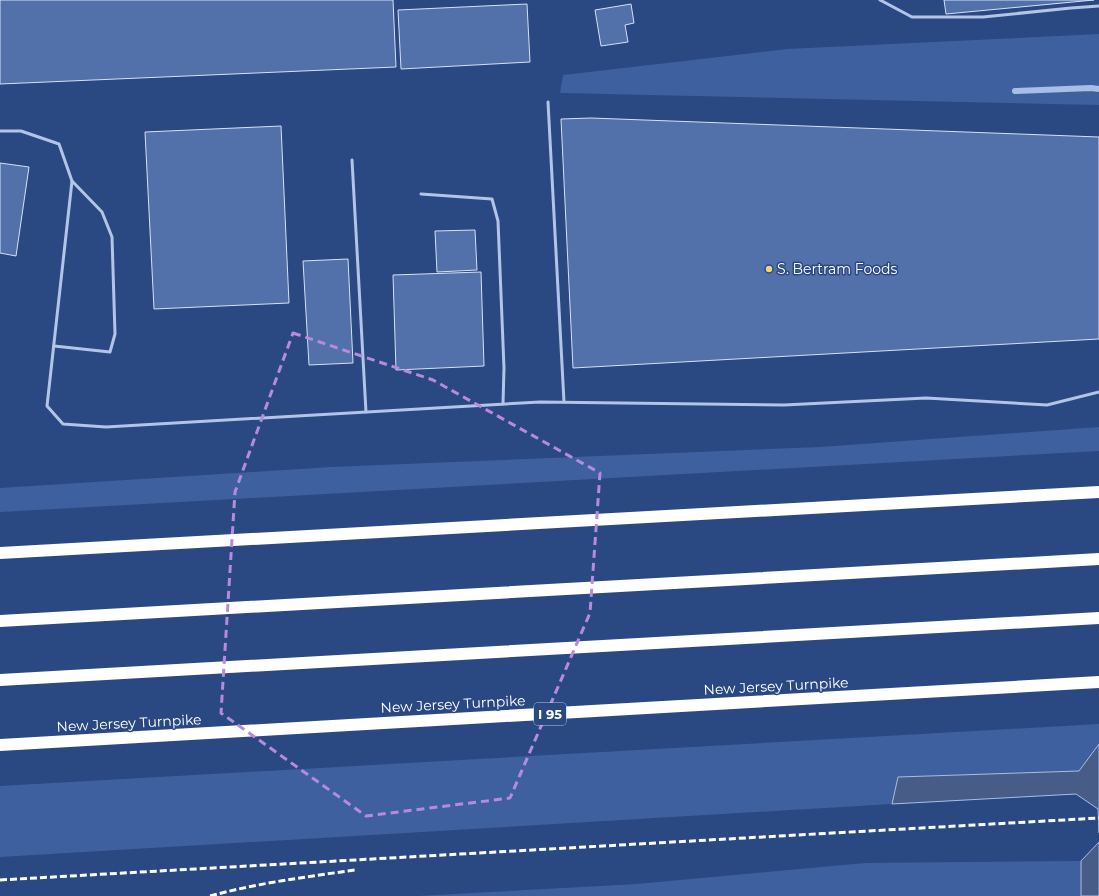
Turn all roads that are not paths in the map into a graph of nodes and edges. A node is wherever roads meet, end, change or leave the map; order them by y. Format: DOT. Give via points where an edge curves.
graph roads {
  1 [pos="880,0"];
  2 [pos="1099,6"];
  3 [pos="548,102"];
  4 [pos="0,131"];
  5 [pos="352,160"];
  6 [pos="72,181"];
  7 [pos="421,194"];
  8 [pos="54,346"];
  9 [pos="1099,392"];
  10 [pos="564,402"];
  11 [pos="503,404"];
  12 [pos="366,412"];
  13 [pos="1099,492"];
  14 [pos="0,553"];
  15 [pos="1099,559"];
  16 [pos="1099,618"];
  17 [pos="0,621"];
  18 [pos="0,680"];
  19 [pos="1099,682"];
  20 [pos="0,746"];
  1 -- 2 [label="lane" via="912,17 983,17"];
  3 -- 10 [label="lane"];
  4 -- 6 [label="lane" via="21,131 59,144"];
  5 -- 12 [label="lane"];
  6 -- 8 [label="lane"];
  6 -- 8 [label="lane" via="102,212 112,237 115,334 110,352"];
  7 -- 11 [label="lane" via="492,199 498,221"];
  8 -- 12 [label="lane" via="47,406 63,424 106,427"];
  9 -- 10 [label="lane" via="1047,404 926,398 784,405"];
  10 -- 11 [label="lane"];
  11 -- 12 [label="lane"];
  13 -- 14 [label="highway"];
  15 -- 17 [label="highway"];
  16 -- 18 [label="highway"];
  19 -- 20 [label="highway, New Jersey Turnpike / I 95"];
}
